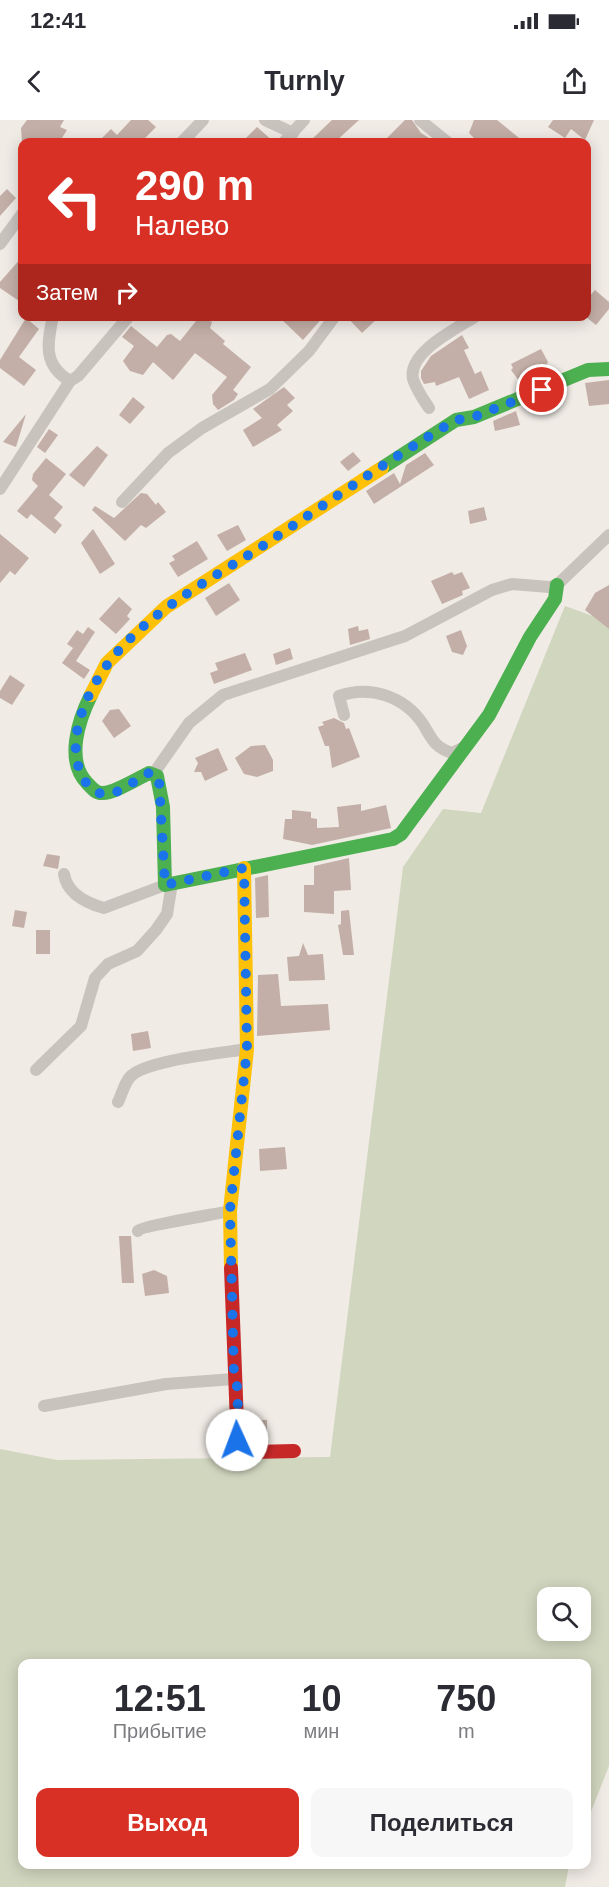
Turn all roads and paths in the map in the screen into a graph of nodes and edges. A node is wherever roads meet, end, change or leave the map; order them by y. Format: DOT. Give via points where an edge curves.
graph roads {
  1 [pos="203,120"];
  2 [pos="265,120"];
  3 [pos="304,120"];
  4 [pos="422,122"];
  5 [pos="293,133"];
  6 [pos="186,138"];
  7 [pos="288,138"];
  8 [pos="433,138"];
  9 [pos="442,138"];
  10 [pos="18,219"];
  11 [pos="0,244"];
  12 [pos="52,321"];
  13 [pos="125,321"];
  14 [pos="331,321"];
  15 [pos="469,321"];
  16 [pos="609,369"];
  17 [pos="70,381"];
  18 [pos="429,408"];
  19 [pos="0,489"];
  20 [pos="122,502"];
  21 [pos="609,535"];
  22 [pos="556,585"];
  23 [pos="344,715"];
  24 [pos="463,747"];
  25 [pos="154,773"];
  26 [pos="244,868"];
  27 [pos="64,874"];
  28 [pos="169,884"];
  29 [pos="247,1049"];
  30 [pos="36,1070"];
  31 [pos="118,1102"];
  32 [pos="230,1210"];
  33 [pos="138,1231"];
  34 [pos="234,1379"];
  35 [pos="44,1406"];
  36 [pos="294,1450"];
  1 -- 6 [label="street"];
  2 -- 5 [label="street"];
  3 -- 5 [label="street"];
  4 -- 8 [label="street"];
  4 -- 9 [label="street"];
  5 -- 7 [label="street"];
  10 -- 11 [label="street"];
  12 -- 17 [label="street" via="47,356 53,368"];
  13 -- 17 [label="street"];
  14 -- 20 [label="street" via="309,351 270,389 202,428 168,453"];
  15 -- 18 [label="street" via="424,351 415,363 412,377"];
  16 -- 25 [label="street" via="588,370 474,417 456,420 166,607 107,663 78,728 75,752 84,780 96,792 113,792"];
  17 -- 19 [label="street"];
  21 -- 22 [label="street"];
  22 -- 24 [label="street" via="555,599 489,715"];
  22 -- 25 [label="street" via="512,584 492,590 399,639 223,695 189,723"];
  23 -- 24 [label="street" via="339,696 356,690 368,691 394,698 413,713 439,749 452,753"];
  24 -- 26 [label="street" via="402,834 384,841"];
  25 -- 28 [label="street" via="159,780 163,807"];
  26 -- 28 [label="street"];
  26 -- 29 [label="street"];
  27 -- 28 [label="street" via="72,891 104,908"];
  28 -- 30 [label="street" via="167,914 156,930 137,951 108,964 95,978 81,1026"];
  29 -- 31 [label="street" via="171,1061 137,1071"];
  29 -- 32 [label="street"];
  32 -- 33 [label="street" via="146,1226"];
  32 -- 34 [label="street"];
  34 -- 35 [label="street" via="166,1384"];
  34 -- 36 [label="street" via="238,1389 238,1449"];
}
